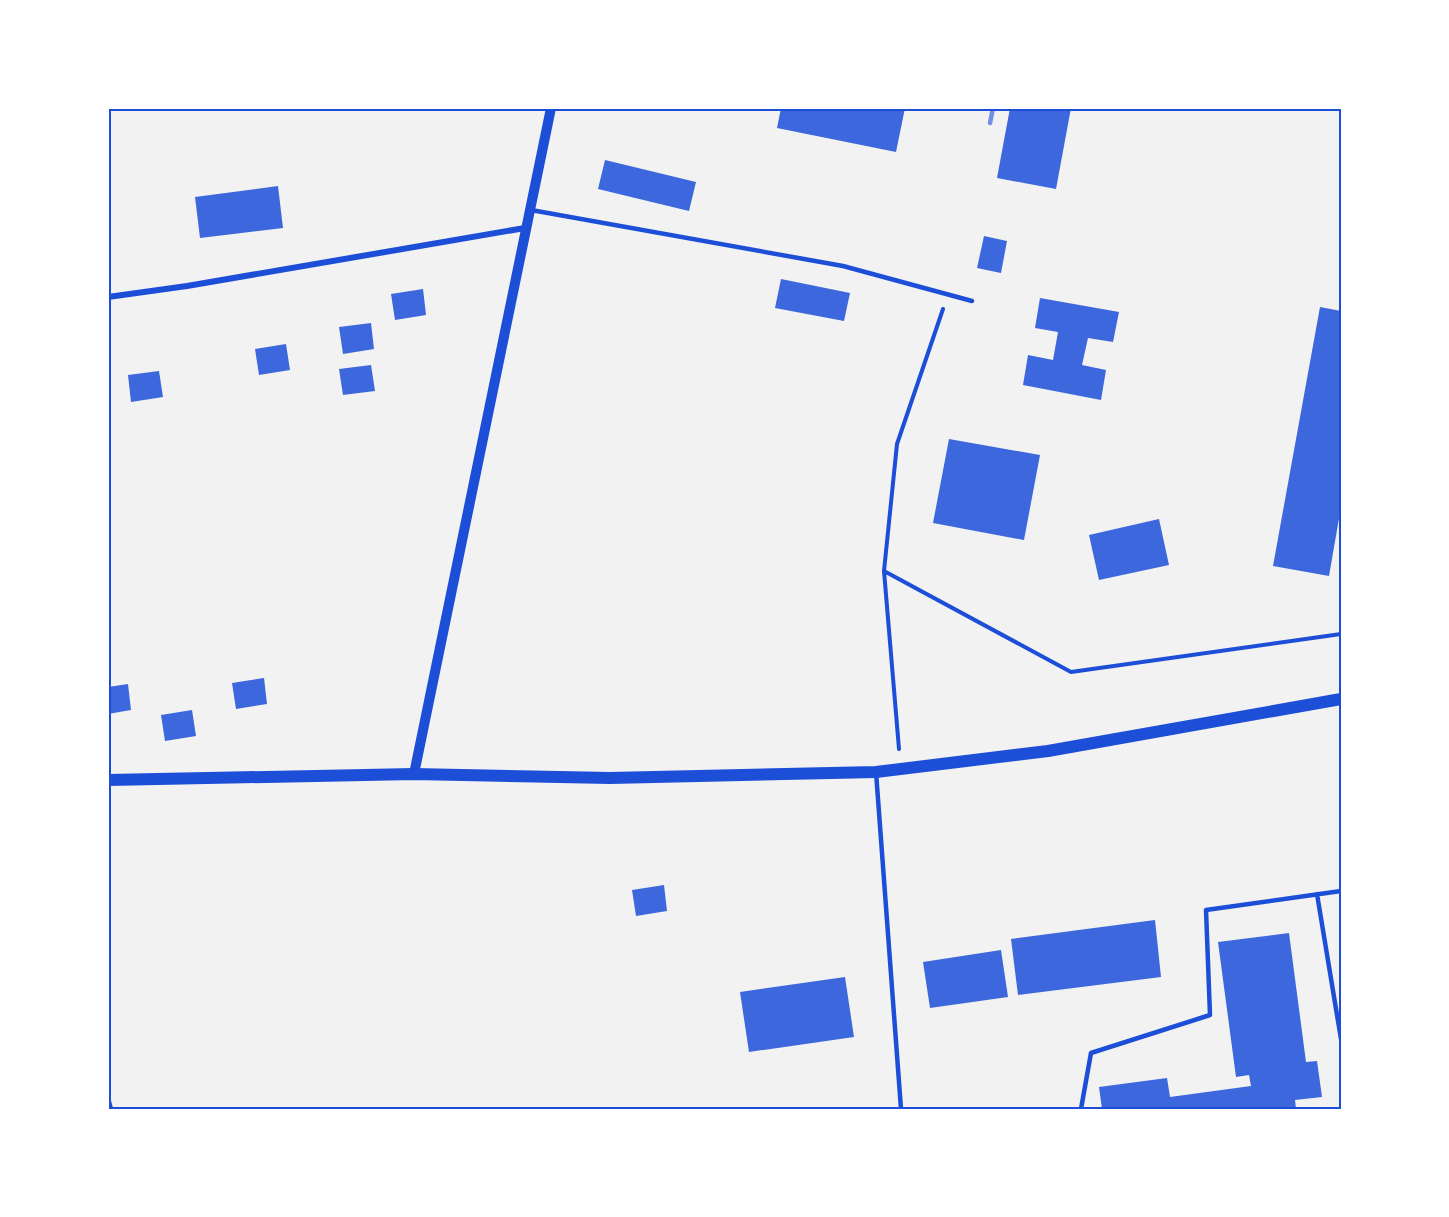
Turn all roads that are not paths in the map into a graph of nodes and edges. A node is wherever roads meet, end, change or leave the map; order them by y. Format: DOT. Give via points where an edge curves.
graph roads {
  1 [pos="551,108"];
  2 [pos="529,209"];
  3 [pos="525,228"];
  4 [pos="108,297"];
  5 [pos="972,301"];
  6 [pos="1341,699"];
  7 [pos="876,772"];
  8 [pos="414,774"];
  9 [pos="108,780"];
  10 [pos="1341,891"];
  11 [pos="1317,894"];
  12 [pos="1341,1039"];
  13 [pos="108,1098"];
  14 [pos="111,1109"];
  15 [pos="901,1109"];
  16 [pos="1081,1109"];
  1 -- 2 [label="street"];
  2 -- 3 [label="street"];
  2 -- 5 [label="lane" via="843,266"];
  3 -- 4 [label="street"];
  3 -- 8 [label="street"];
  6 -- 7 [label="main road" via="1047,751"];
  7 -- 8 [label="main road" via="610,778"];
  7 -- 15 [label="lane"];
  8 -- 9 [label="main road"];
  10 -- 11 [label="lane"];
  11 -- 12 [label="lane"];
  11 -- 16 [label="lane" via="1206,910 1210,1015 1091,1053"];
  13 -- 14 [label="lane"];
}
